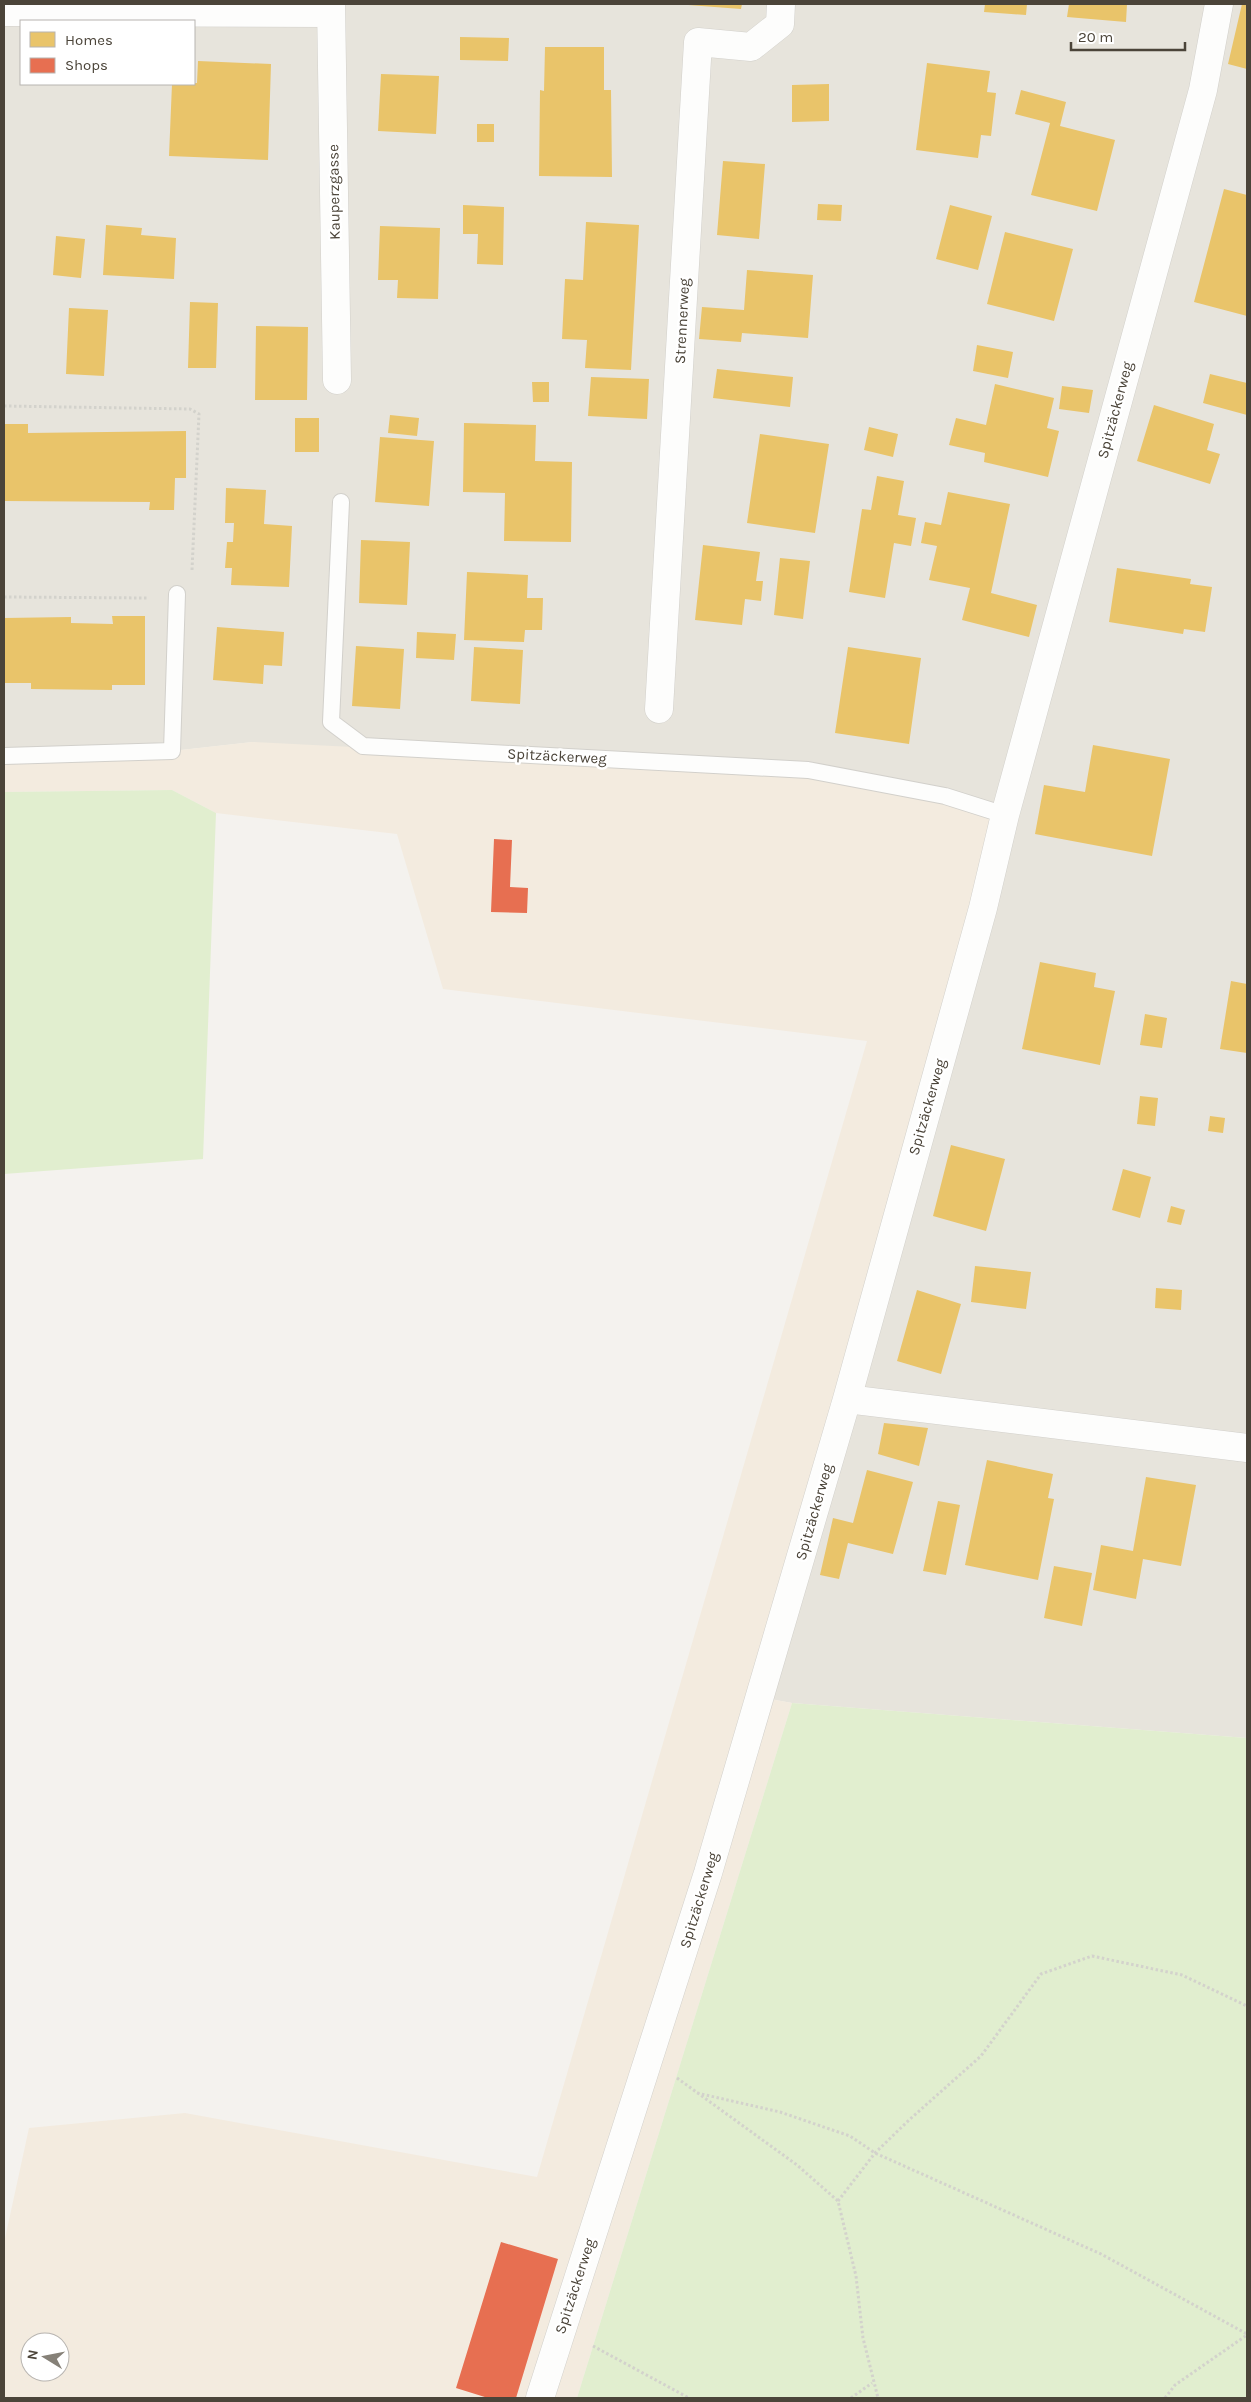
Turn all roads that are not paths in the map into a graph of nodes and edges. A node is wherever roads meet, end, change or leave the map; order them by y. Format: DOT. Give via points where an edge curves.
graph roads {
  1 [pos="781,4"];
  2 [pos="1219,4"];
  3 [pos="331,8"];
  4 [pos="4,12"];
  5 [pos="337,380"];
  6 [pos="341,502"];
  7 [pos="177,594"];
  8 [pos="659,709"];
  9 [pos="4,756"];
  10 [pos="1004,815"];
  11 [pos="847,1399"];
  12 [pos="1247,1448"];
  13 [pos="540,2398"];
  1 -- 8 [label="street, Strennerweg" via="780,24 751,47 698,42"];
  2 -- 10 [label="street, Spitzäckerweg" via="1203,90"];
  3 -- 4 [label="street"];
  3 -- 5 [label="street, Kauperzgasse"];
  6 -- 10 [label="lane, Spitzäckerweg" via="331,722 363,746 808,770 945,796"];
  7 -- 9 [label="lane" via="172,751"];
  10 -- 11 [label="street, Spitzäckerweg" via="983,908"];
  11 -- 12 [label="street"];
  11 -- 13 [label="street, Spitzäckerweg" via="708,1873"];
}
